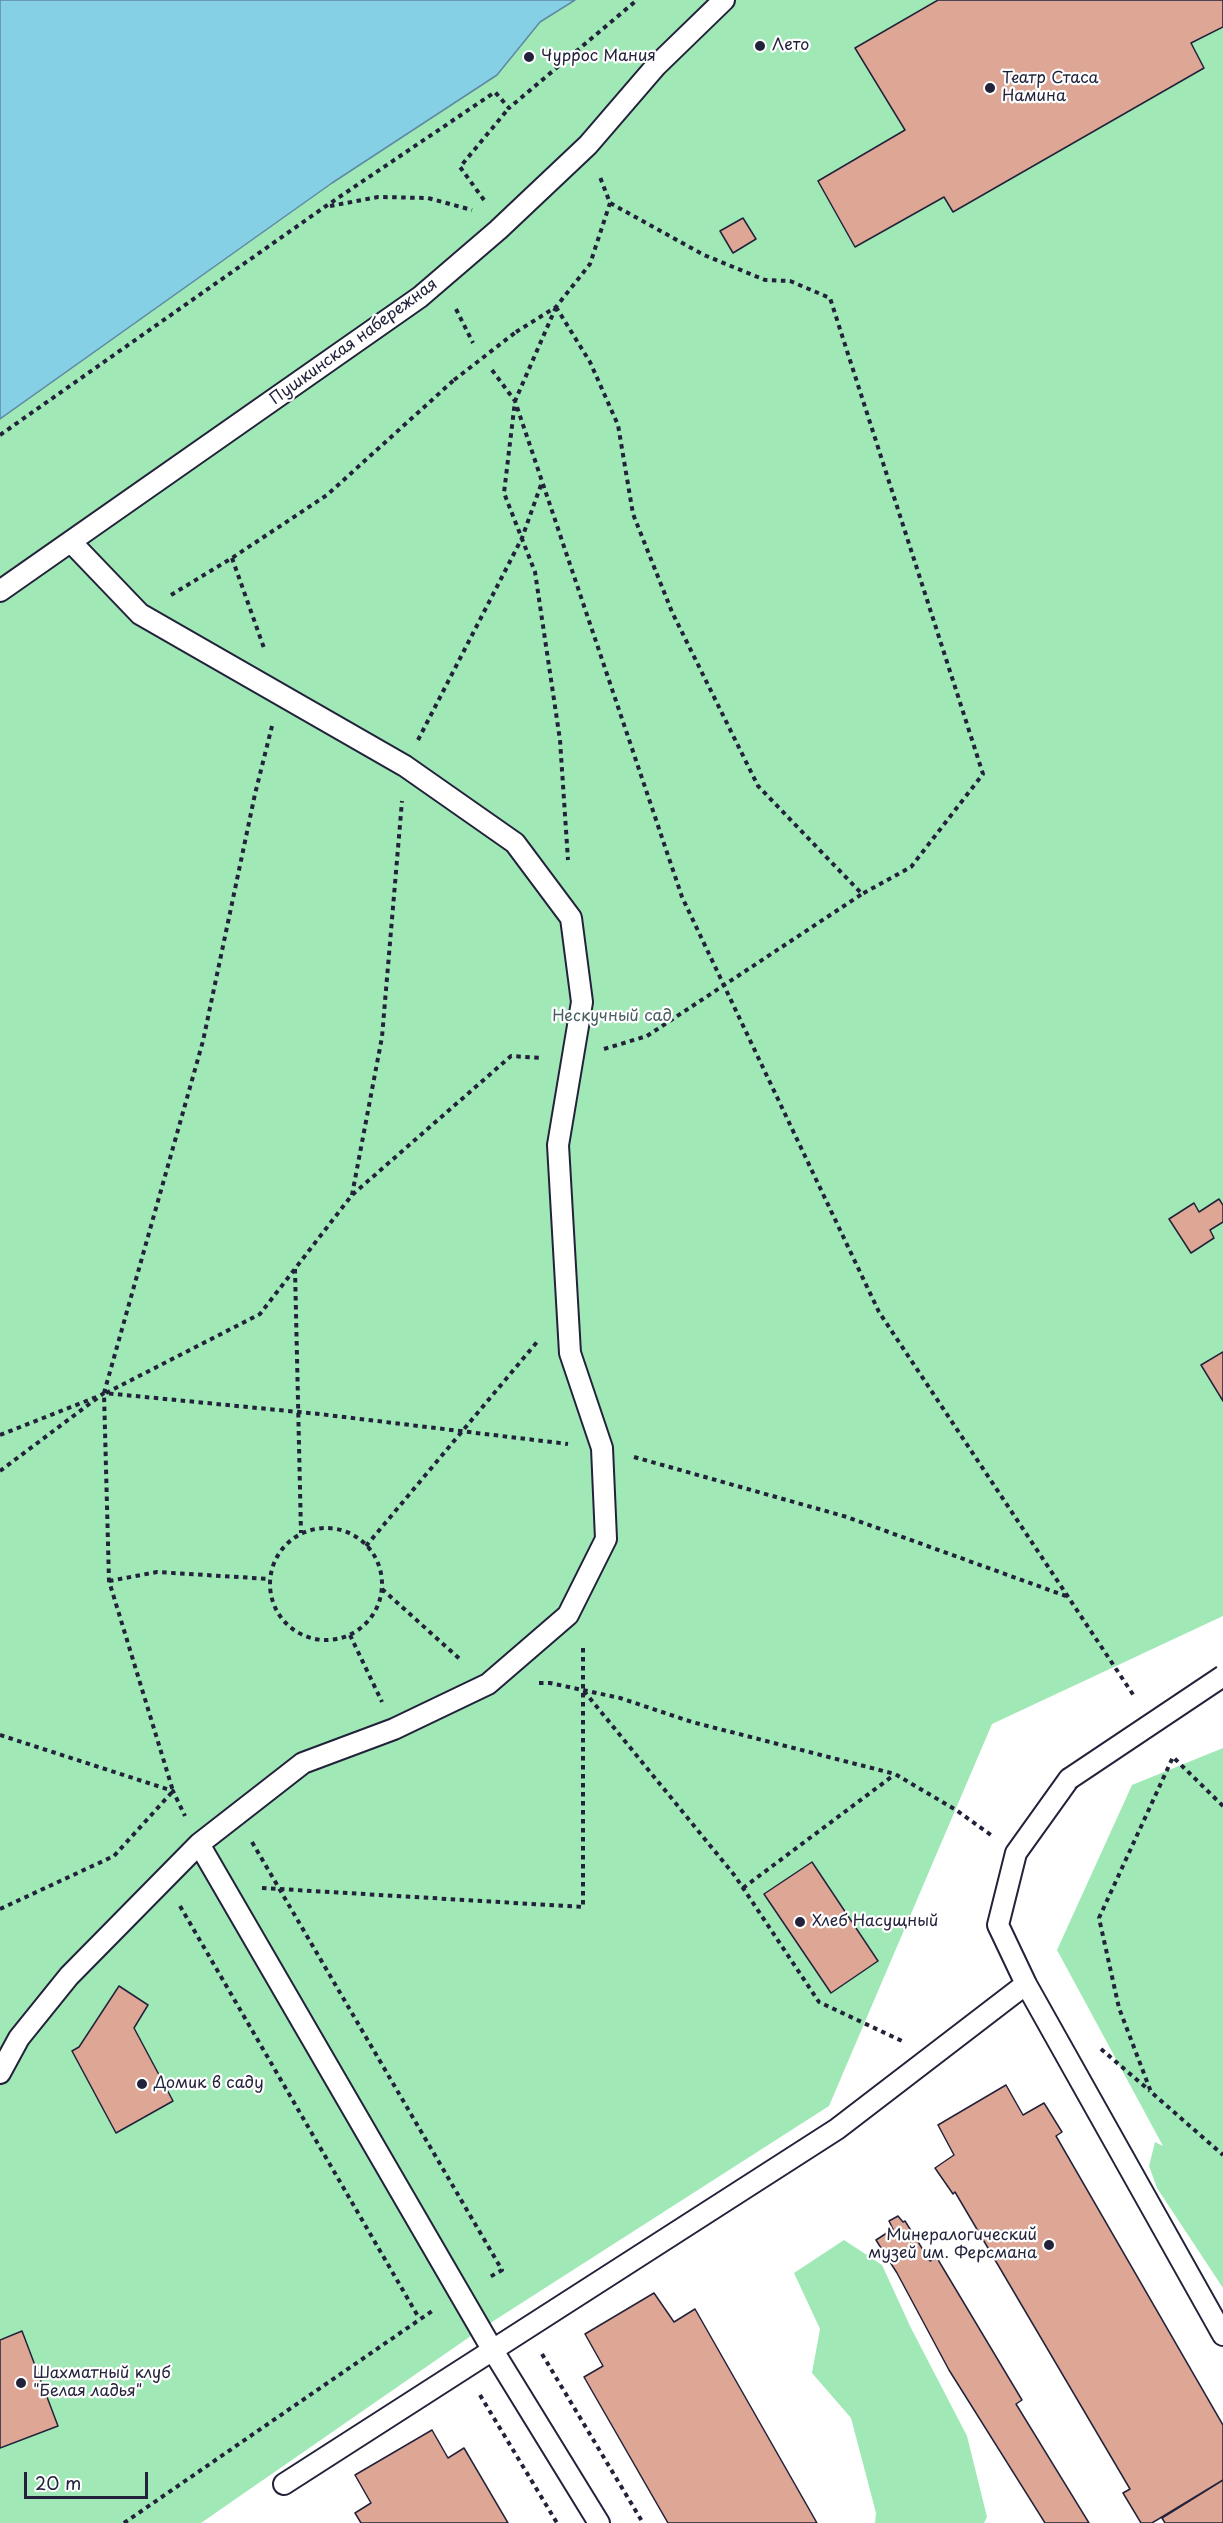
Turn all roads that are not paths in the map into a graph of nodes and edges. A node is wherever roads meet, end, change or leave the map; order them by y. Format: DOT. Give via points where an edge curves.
graph roads {
  1 [pos="724,0"];
  2 [pos="71,542"];
  3 [pos="0,591"];
  4 [pos="1223,1676"];
  5 [pos="199,1844"];
  6 [pos="1026,1984"];
  7 [pos="0,2073"];
  8 [pos="1223,2335"];
  9 [pos="492,2349"];
  10 [pos="284,2484"];
  11 [pos="599,2523"];
  1 -- 2 [label="lane, Пушкинская набережная" via="656,66 588,145 420,297"];
  2 -- 3 [label="lane, Пушкинская набережная"];
  2 -- 5 [label="lane" via="140,614 405,766 515,843 571,918 582,1002 558,1145 570,1353 602,1448 606,1539 568,1614 488,1684 394,1728 303,1763"];
  4 -- 6 [label="lane, bridge" via="1069,1779 1016,1853 998,1925"];
  5 -- 7 [label="lane" via="69,1976 19,2038"];
  5 -- 9 [label="lane"];
  6 -- 8 [label="lane"];
  6 -- 9 [label="lane" via="837,2129"];
  9 -- 10 [label="lane"];
  9 -- 11 [label="lane"];
}
